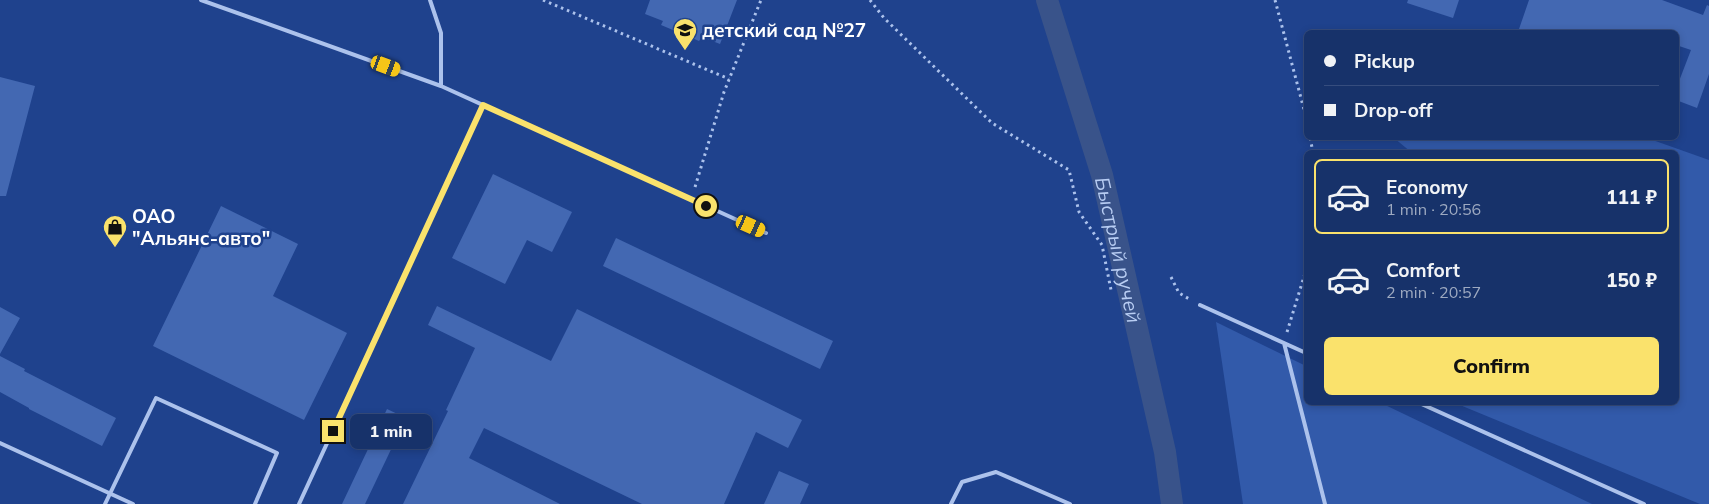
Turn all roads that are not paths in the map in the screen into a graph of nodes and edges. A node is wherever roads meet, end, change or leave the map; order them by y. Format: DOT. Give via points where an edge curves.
graph roads {
  1 [pos="201,0"];
  2 [pos="430,0"];
  3 [pos="441,86"];
  4 [pos="483,105"];
  5 [pos="766,233"];
  6 [pos="1200,305"];
  7 [pos="1284,343"];
  8 [pos="1304,352"];
  9 [pos="1424,405"];
  10 [pos="0,443"];
  11 [pos="110,494"];
  12 [pos="105,504"];
  13 [pos="133,504"];
  14 [pos="255,504"];
  15 [pos="299,504"];
  16 [pos="951,504"];
  17 [pos="1070,504"];
  18 [pos="1325,504"];
  19 [pos="1644,504"];
  1 -- 3 [label="lane"];
  2 -- 3 [label="lane" via="441,33"];
  3 -- 4 [label="lane"];
  4 -- 5 [label="lane"];
  4 -- 15 [label="lane"];
  6 -- 7 [label="lane"];
  7 -- 8 [label="lane"];
  7 -- 18 [label="lane"];
  9 -- 19 [label="lane"];
  10 -- 11 [label="lane"];
  11 -- 12 [label="lane"];
  11 -- 13 [label="lane"];
  11 -- 14 [label="lane" via="156,398 277,453"];
  16 -- 17 [label="lane" via="962,482 996,472"];
}
